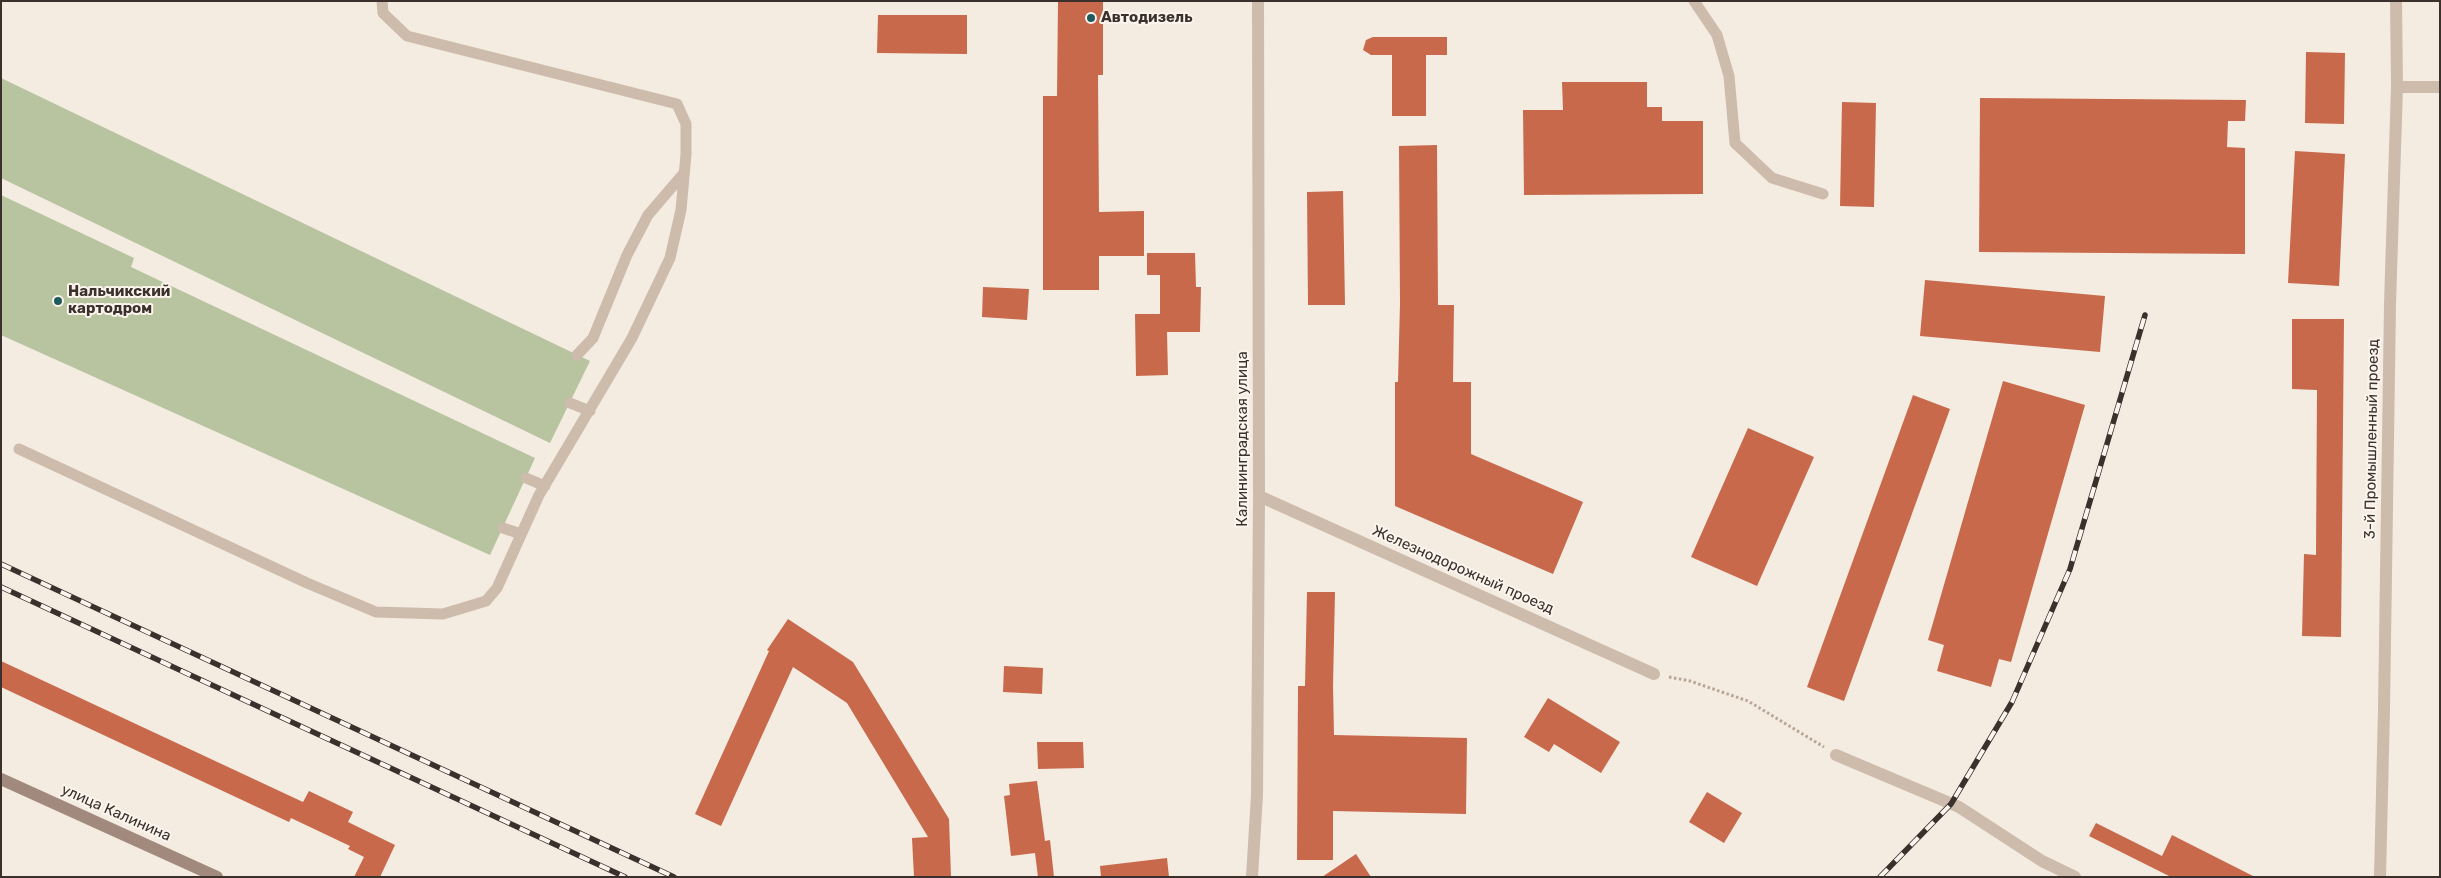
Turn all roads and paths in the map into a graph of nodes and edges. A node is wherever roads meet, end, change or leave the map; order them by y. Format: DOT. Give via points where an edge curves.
graph roads {
  1 [pos="382,1"];
  2 [pos="1258,1"];
  3 [pos="1694,1"];
  4 [pos="2396,1"];
  5 [pos="2397,87"];
  6 [pos="2440,87"];
  7 [pos="684,174"];
  8 [pos="1823,194"];
  9 [pos="577,355"];
  10 [pos="570,403"];
  11 [pos="590,411"];
  12 [pos="20,449"];
  13 [pos="526,478"];
  14 [pos="545,486"];
  15 [pos="1260,496"];
  16 [pos="503,528"];
  17 [pos="522,534"];
  18 [pos="1654,674"];
  19 [pos="1836,755"];
  20 [pos="1,779"];
  21 [pos="217,877"];
  22 [pos="1252,877"];
  23 [pos="2075,877"];
  24 [pos="2380,877"];
  1 -- 7 [label="lane" via="383,12 407,36 677,104 686,124"];
  2 -- 15 [label="street, Калининградская улица"];
  3 -- 8 [label="lane" via="1718,35 1729,76 1735,143 1772,178"];
  4 -- 5 [label="street, 3-й Промышленный проезд"];
  5 -- 6 [label="street"];
  5 -- 24 [label="street, 3-й Промышленный проезд"];
  7 -- 9 [label="lane" via="648,215 627,255 593,338"];
  7 -- 11 [label="lane" via="681,210 670,258 632,338"];
  10 -- 11 [label="lane"];
  11 -- 14 [label="lane"];
  12 -- 17 [label="lane" via="376,612 443,614 486,601 497,588"];
  13 -- 14 [label="lane"];
  14 -- 17 [label="lane"];
  15 -- 18 [label="street, Железнодорожный проезд"];
  15 -- 22 [label="street, Калининградская улица" via="1257,795"];
  16 -- 17 [label="lane"];
  18 -- 19 [label="path" via="1690,681 1748,701"];
  19 -- 23 [label="street" via="1959,807 2042,861"];
  20 -- 21 [label="main road, улица Калинина"];
}
